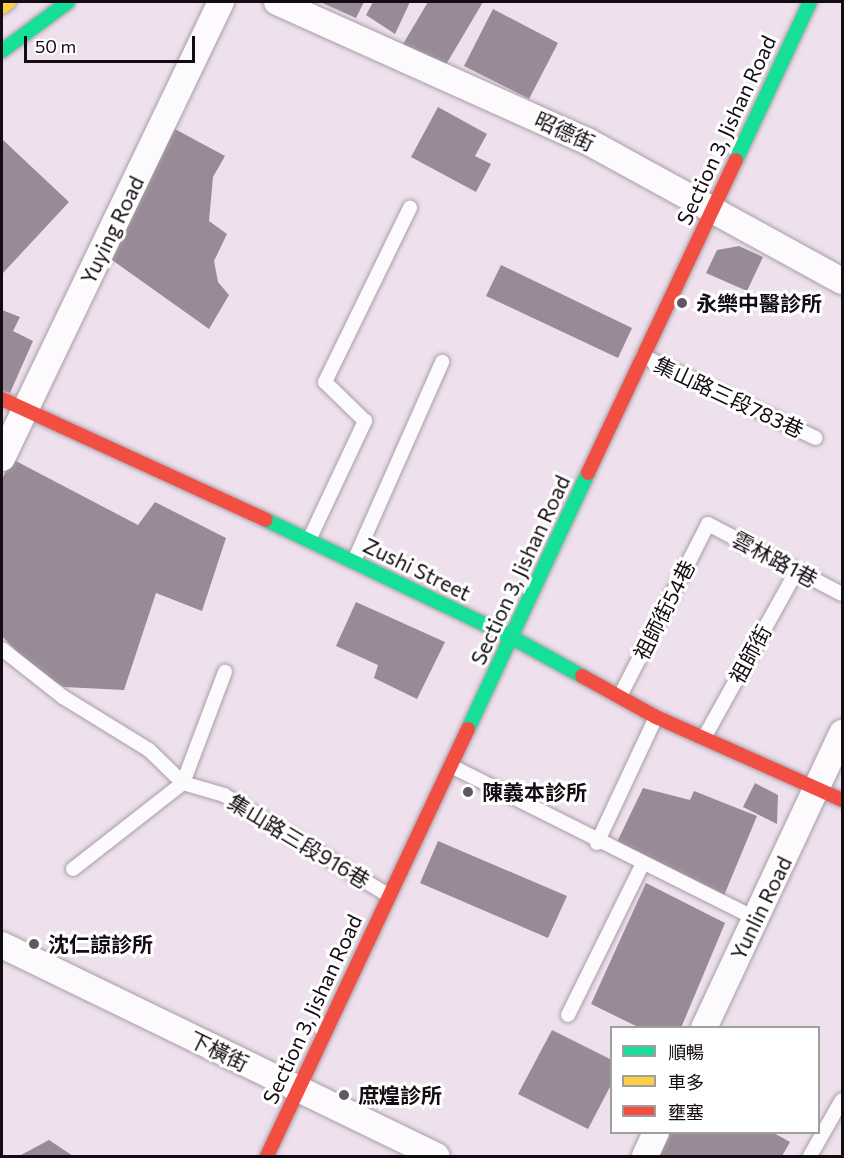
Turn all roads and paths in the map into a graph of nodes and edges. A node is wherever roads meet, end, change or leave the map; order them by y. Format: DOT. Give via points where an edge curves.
graph roads {
  1 [pos="9,2"];
  2 [pos="68,2"];
  3 [pos="221,2"];
  4 [pos="278,2"];
  5 [pos="810,2"];
  6 [pos="2,7"];
  7 [pos="2,51"];
  8 [pos="713,207"];
  9 [pos="410,208"];
  10 [pos="843,281"];
  11 [pos="643,356"];
  12 [pos="442,362"];
  13 [pos="2,399"];
  14 [pos="25,410"];
  15 [pos="816,438"];
  16 [pos="2,458"];
  17 [pos="708,524"];
  18 [pos="308,542"];
  19 [pos="354,561"];
  20 [pos="797,570"];
  21 [pos="843,594"];
  22 [pos="511,637"];
  23 [pos="2,649"];
  24 [pos="225,672"];
  25 [pos="620,696"];
  26 [pos="656,717"];
  27 [pos="843,733"];
  28 [pos="704,738"];
  29 [pos="452,766"];
  30 [pos="183,783"];
  31 [pos="817,789"];
  32 [pos="843,800"];
  33 [pos="597,843"];
  34 [pos="642,865"];
  35 [pos="73,869"];
  36 [pos="388,895"];
  37 [pos="755,918"];
  38 [pos="2,945"];
  39 [pos="568,1015"];
  40 [pos="705,1026"];
  41 [pos="298,1089"];
  42 [pos="843,1100"];
  43 [pos="820,1129"];
  44 [pos="655,1134"];
  45 [pos="815,1135"];
  46 [pos="267,1156"];
  47 [pos="436,1156"];
  48 [pos="645,1156"];
  49 [pos="810,1156"];
  1 -- 6 [label="street"];
  2 -- 7 [label="street"];
  3 -- 14 [label="street, Yuying Road"];
  4 -- 8 [label="street, 昭德街" via="586,141"];
  5 -- 8 [label="street, Section 3, Jishan Road"];
  8 -- 10 [label="street, 昭德街"];
  8 -- 11 [label="street, Section 3, Jishan Road"];
  9 -- 18 [label="lane" via="325,382 365,421"];
  11 -- 15 [label="lane, 集山路三段783巷"];
  11 -- 22 [label="street, Section 3, Jishan Road"];
  12 -- 19 [label="lane"];
  13 -- 14 [label="street, Zushi Street"];
  14 -- 16 [label="street, Yuying Road"];
  14 -- 18 [label="street, Zushi Street"];
  17 -- 20 [label="lane, 雲林路1巷"];
  17 -- 25 [label="lane, 祖師街54巷"];
  18 -- 19 [label="street, Zushi Street"];
  19 -- 22 [label="street, Zushi Street"];
  20 -- 21 [label="lane, 雲林路1巷"];
  20 -- 28 [label="lane, 祖師街"];
  22 -- 25 [label="street, Zushi Street"];
  22 -- 29 [label="street, Section 3, Jishan Road"];
  23 -- 30 [label="lane, 集山路三段916巷" via="63,697 149,750"];
  24 -- 30 [label="lane"];
  25 -- 26 [label="street, Zushi Street"];
  26 -- 28 [label="street, Zushi Street"];
  26 -- 33 [label="lane"];
  27 -- 31 [label="street, Yunlin Road"];
  28 -- 31 [label="street, Zushi Street"];
  29 -- 33 [label="lane"];
  29 -- 36 [label="street, Section 3, Jishan Road"];
  30 -- 35 [label="lane"];
  30 -- 36 [label="lane, 集山路三段916巷" via="224,795"];
  31 -- 32 [label="street, Zushi Street"];
  31 -- 37 [label="street, Yunlin Road"];
  33 -- 34 [label="lane"];
  34 -- 37 [label="lane"];
  34 -- 39 [label="lane"];
  36 -- 41 [label="street, Section 3, Jishan Road"];
  37 -- 40 [label="street, Yunlin Road"];
  38 -- 41 [label="street, 下橫街"];
  41 -- 46 [label="street, Section 3, Jishan Road"];
  41 -- 47 [label="street, 下橫街"];
  42 -- 43 [label="lane"];
  44 -- 48 [label="street"];
  45 -- 49 [label="lane"];
}
